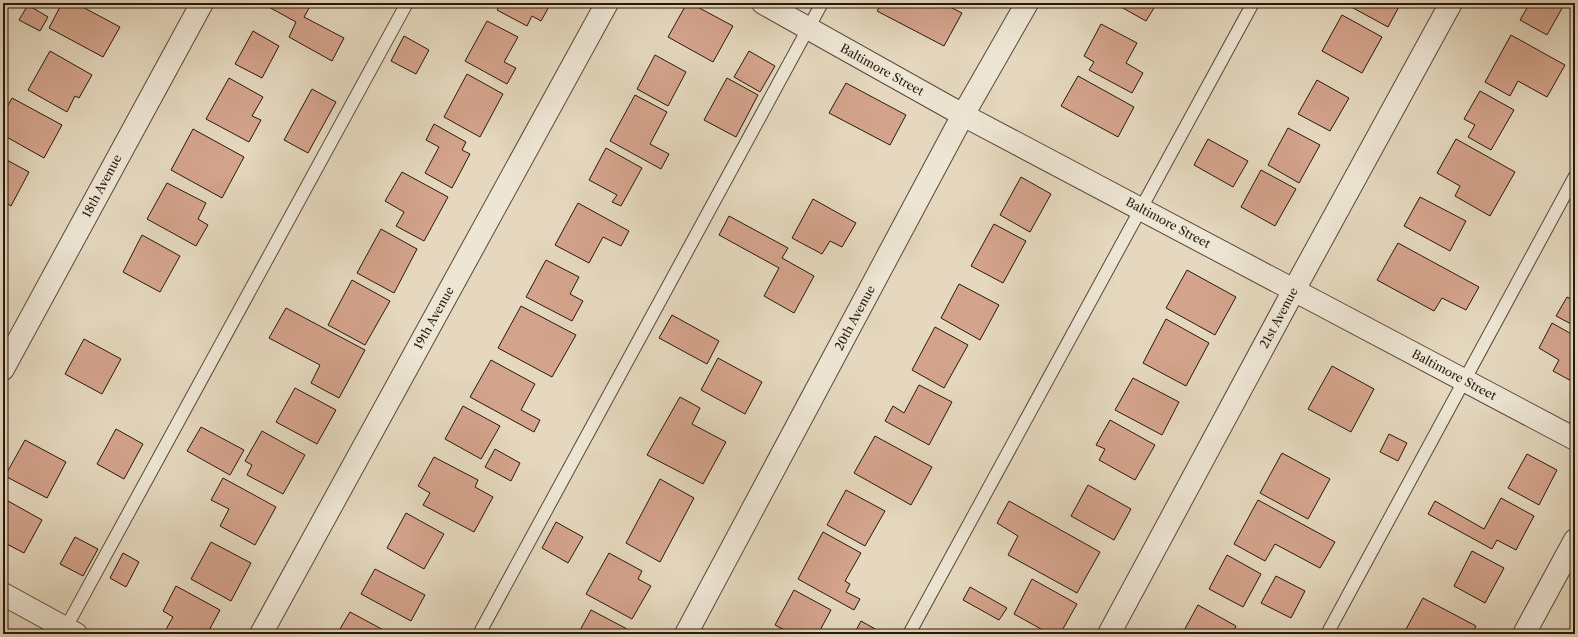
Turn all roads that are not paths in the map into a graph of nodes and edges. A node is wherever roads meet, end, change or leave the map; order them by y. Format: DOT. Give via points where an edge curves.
graph roads {
  1 [pos="202,3"];
  2 [pos="407,3"];
  3 [pos="607,3"];
  4 [pos="763,3"];
  5 [pos="822,3"];
  6 [pos="1027,3"];
  7 [pos="1253,3"];
  8 [pos="1451,3"];
  9 [pos="808,28"];
  10 [pos="963,115"];
  11 [pos="1575,176"];
  12 [pos="1142,210"];
  13 [pos="1294,290"];
  14 [pos="3,369"];
  15 [pos="1465,380"];
  16 [pos="1575,439"];
  17 [pos="1575,540"];
  18 [pos="3,594"];
  19 [pos="68,632"];
  20 [pos="261,634"];
  21 [pos="479,634"];
  22 [pos="686,634"];
  23 [pos="909,634"];
  24 [pos="1109,634"];
  25 [pos="1327,634"];
  26 [pos="1524,634"];
  1 -- 14 [label="street, 18th Avenue"];
  2 -- 19 [label="lane"];
  3 -- 20 [label="street, 19th Avenue"];
  4 -- 9 [label="street, Baltimore Street"];
  5 -- 9 [label="lane"];
  6 -- 10 [label="street, 20th Avenue"];
  7 -- 12 [label="lane"];
  8 -- 13 [label="street, 21st Avenue"];
  9 -- 10 [label="street, Baltimore Street"];
  9 -- 21 [label="lane"];
  10 -- 12 [label="street, Baltimore Street"];
  10 -- 22 [label="street, 20th Avenue"];
  11 -- 15 [label="lane"];
  12 -- 13 [label="street, Baltimore Street"];
  12 -- 23 [label="lane"];
  13 -- 15 [label="street, Baltimore Street"];
  13 -- 24 [label="street, 21st Avenue"];
  15 -- 16 [label="street, Baltimore Street"];
  15 -- 25 [label="lane"];
  17 -- 26 [label="street"];
  18 -- 19 [label="street"];
}
